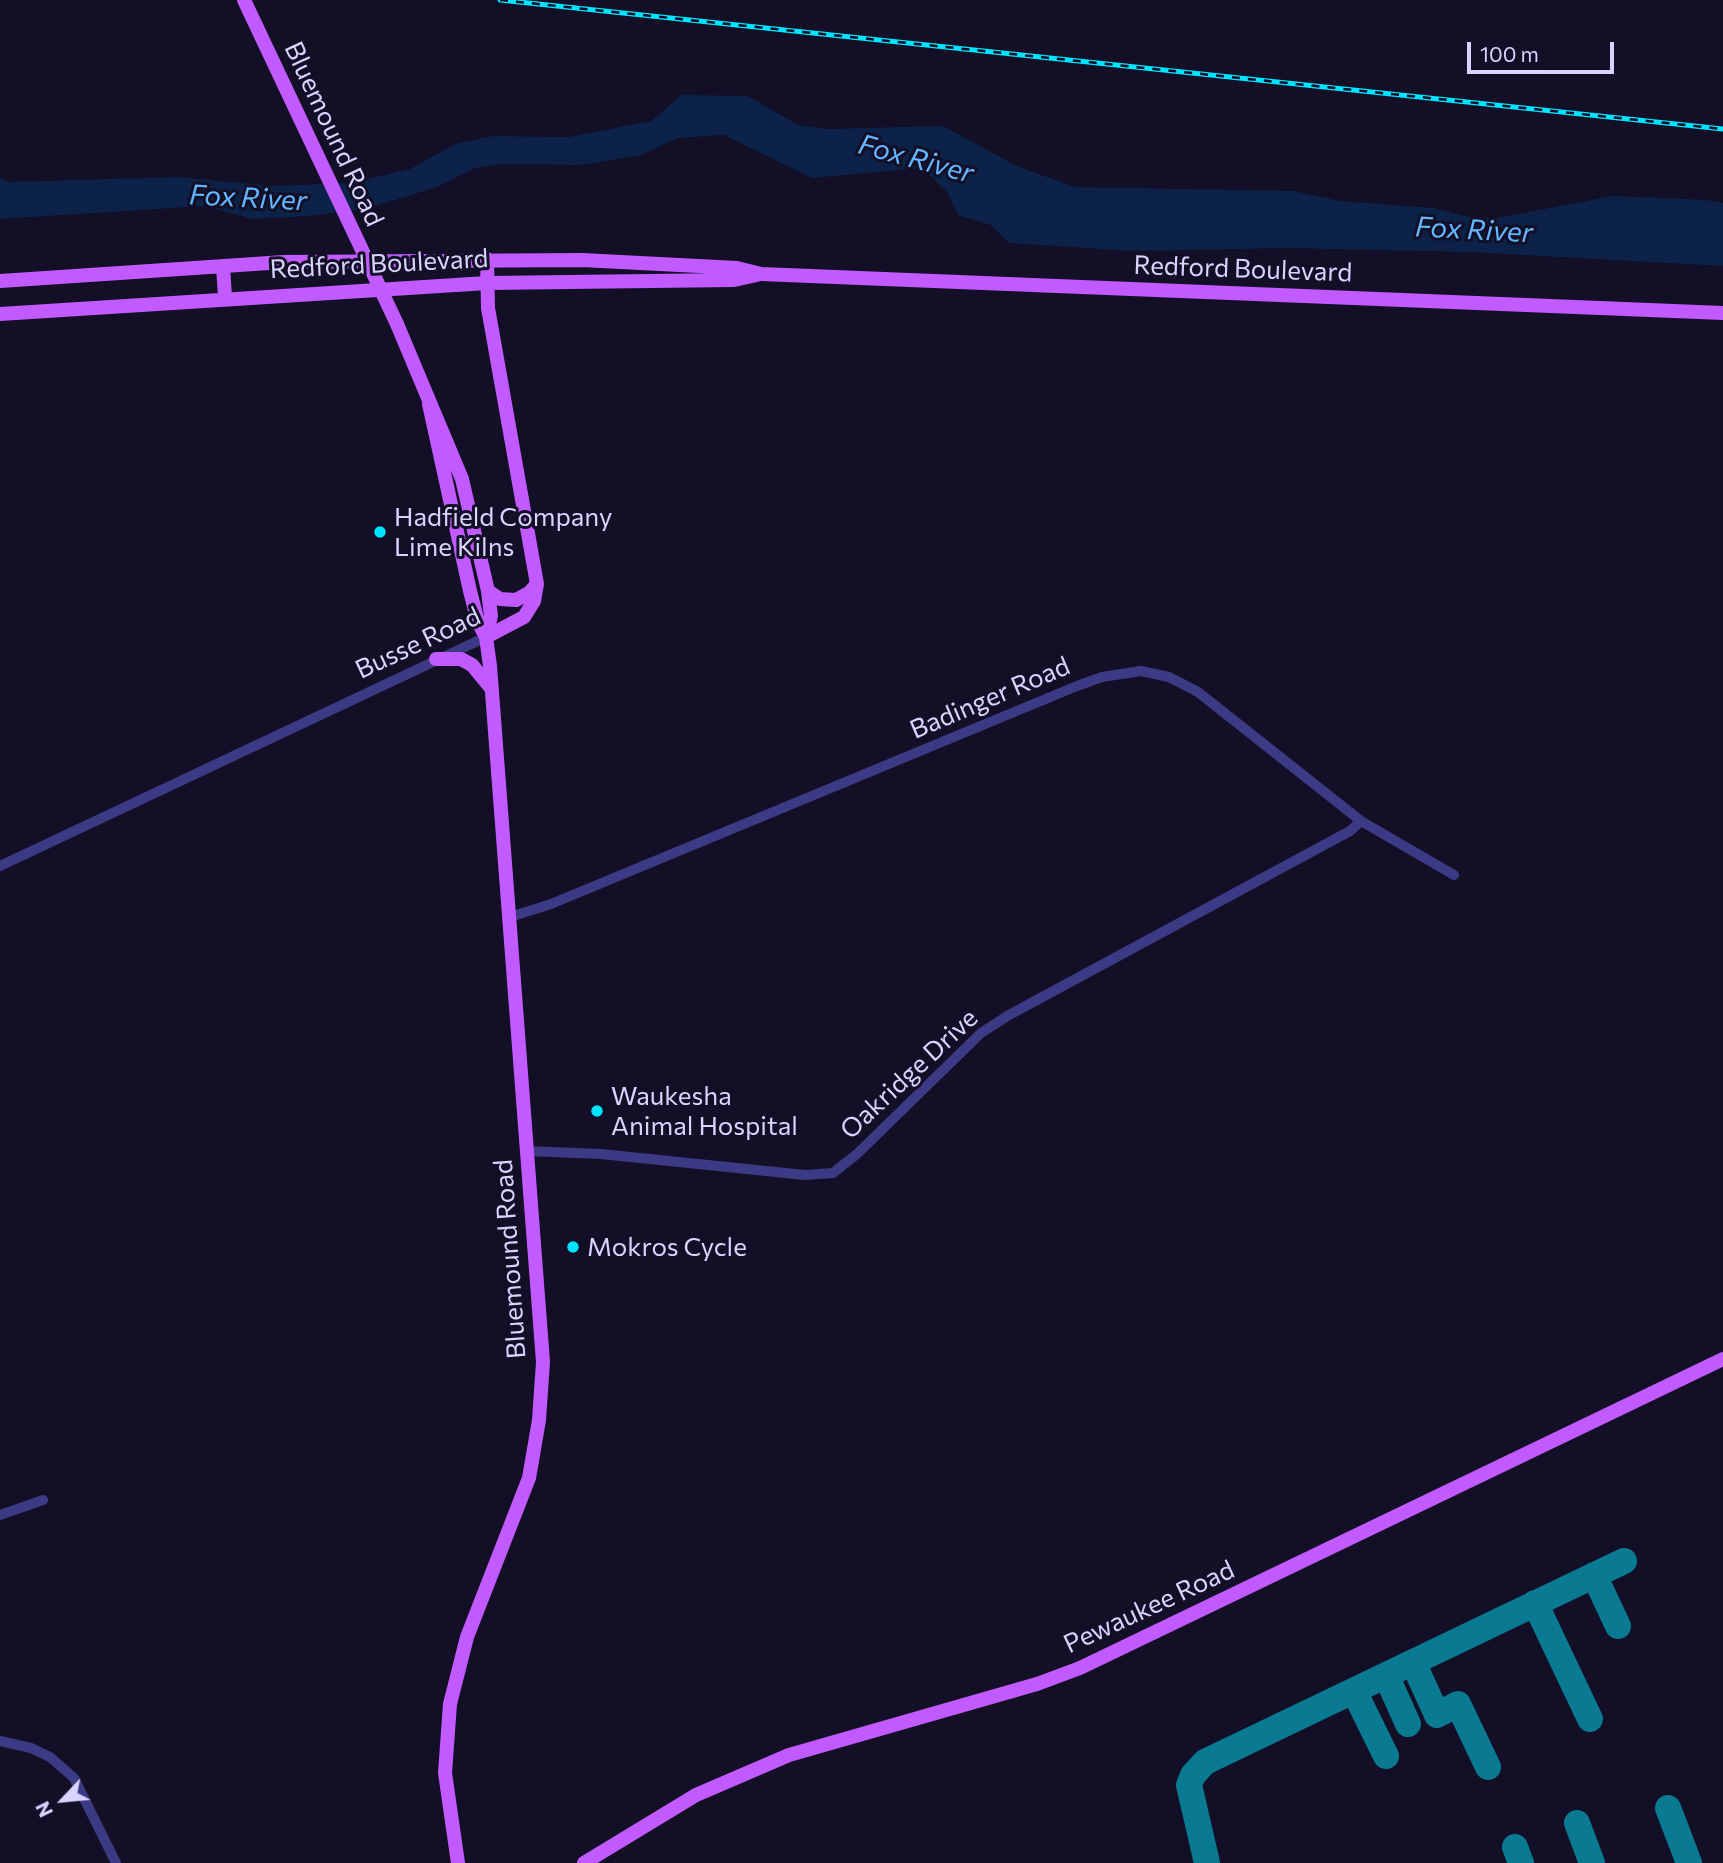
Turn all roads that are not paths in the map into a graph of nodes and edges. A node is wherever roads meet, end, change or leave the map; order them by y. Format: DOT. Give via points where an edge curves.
graph roads {
  1 [pos="244,0"];
  2 [pos="487,259"];
  3 [pos="223,266"];
  4 [pos="761,274"];
  5 [pos="0,281"];
  6 [pos="487,283"];
  7 [pos="225,297"];
  8 [pos="1723,313"];
  9 [pos="0,314"];
  10 [pos="429,404"];
  11 [pos="537,584"];
  12 [pos="488,591"];
  13 [pos="486,637"];
  14 [pos="436,659"];
  15 [pos="492,689"];
  16 [pos="1362,821"];
  17 [pos="0,866"];
  18 [pos="1454,875"];
  19 [pos="510,917"];
  20 [pos="526,1151"];
  21 [pos="1723,1359"];
  22 [pos="43,1500"];
  23 [pos="0,1515"];
  24 [pos="0,1741"];
  25 [pos="453,1837"];
  26 [pos="116,1863"];
  27 [pos="449,1863"];
  28 [pos="458,1863"];
  29 [pos="584,1863"];
  1 -- 10 [label="main road, Bluemound Road, bridge" via="397,324"];
  2 -- 3 [label="main road, Redford Boulevard"];
  2 -- 4 [label="main road, Redford Boulevard" via="737,268"];
  2 -- 6 [label="main road"];
  3 -- 5 [label="main road, Redford Boulevard"];
  3 -- 7 [label="main road"];
  4 -- 6 [label="main road, Redford Boulevard" via="734,280"];
  4 -- 8 [label="main road, Redford Boulevard"];
  6 -- 7 [label="main road, Redford Boulevard"];
  6 -- 11 [label="main road"];
  7 -- 9 [label="main road, Redford Boulevard"];
  10 -- 12 [label="main road, Bluemound Road" via="462,479"];
  10 -- 13 [label="main road, Bluemound Road" via="470,591"];
  11 -- 12 [label="main road" via="516,600 500,599"];
  11 -- 13 [label="main road, Busse Road" via="524,617"];
  12 -- 13 [label="main road, Bluemound Road" via="491,615"];
  13 -- 14 [label="street, Busse Road"];
  13 -- 15 [label="main road, Bluemound Road"];
  14 -- 15 [label="main road" via="461,659"];
  14 -- 17 [label="street, Busse Road"];
  15 -- 19 [label="main road, Bluemound Road"];
  16 -- 18 [label="street, Badinger Road"];
  16 -- 19 [label="street, Badinger Road" via="1198,692 1160,674 1123,672 1077,686"];
  16 -- 20 [label="street, Oakridge Drive" via="981,1033 833,1173 805,1175"];
  19 -- 20 [label="main road, Bluemound Road"];
  20 -- 25 [label="main road, Bluemound Road" via="542,1345 541,1409 526,1488 471,1625 453,1690 444,1762"];
  21 -- 29 [label="main road, Pewaukee Road" via="1080,1668 789,1755 695,1795"];
  22 -- 23 [label="street"];
  24 -- 26 [label="street" via="50,1757 74,1777"];
  25 -- 27 [label="main road"];
  25 -- 28 [label="main road, Bluemound Road"];
}
